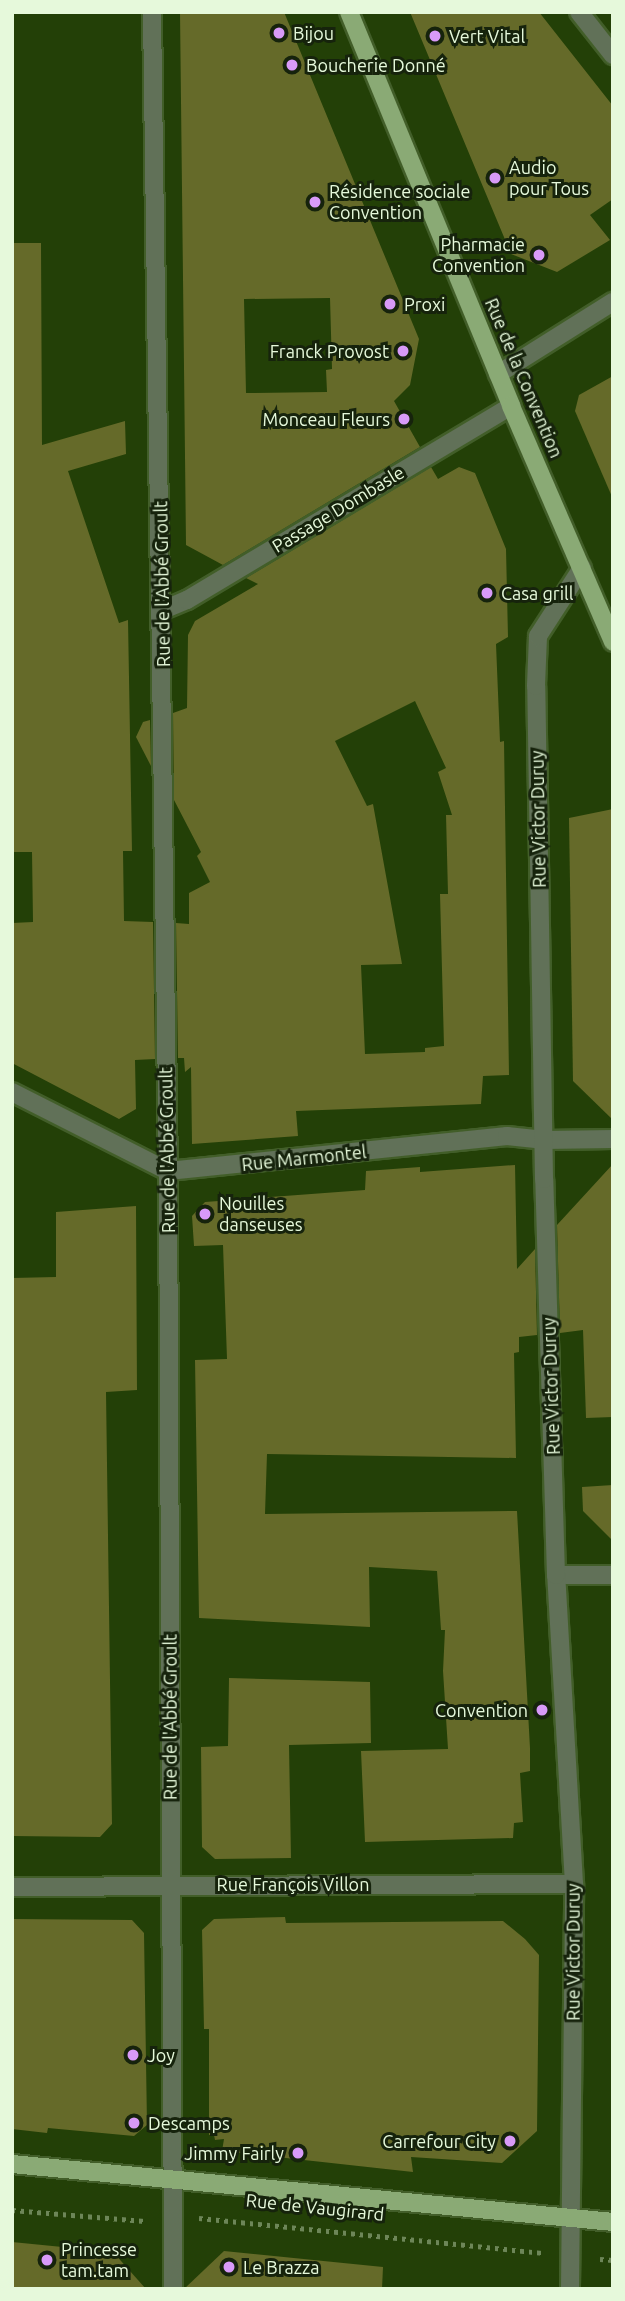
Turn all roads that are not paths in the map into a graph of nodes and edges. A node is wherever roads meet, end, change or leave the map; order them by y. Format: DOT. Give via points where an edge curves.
graph roads {
  1 [pos="152,12"];
  2 [pos="349,12"];
  3 [pos="579,12"];
  4 [pos="613,55"];
  5 [pos="613,302"];
  6 [pos="498,374"];
  7 [pos="511,406"];
  8 [pos="582,568"];
  9 [pos="163,610"];
  10 [pos="613,642"];
  11 [pos="12,1092"];
  12 [pos="613,1139"];
  13 [pos="545,1140"];
  14 [pos="169,1171"];
  15 [pos="556,1575"];
  16 [pos="613,1575"];
  17 [pos="171,1884"];
  18 [pos="574,1884"];
  19 [pos="12,1887"];
  20 [pos="12,2164"];
  21 [pos="173,2179"];
  22 [pos="570,2217"];
  23 [pos="613,2222"];
  24 [pos="173,2289"];
  25 [pos="570,2289"];
  1 -- 9 [label="street, Rue de l'Abbé Groult"];
  2 -- 6 [label="main road, Rue de la Convention"];
  3 -- 4 [label="street"];
  5 -- 6 [label="street"];
  6 -- 7 [label="main road, Rue de la Convention"];
  7 -- 8 [label="main road, Rue de la Convention"];
  7 -- 9 [label="street, Passage Dombasle" via="187,600"];
  8 -- 10 [label="main road, Rue de la Convention"];
  8 -- 13 [label="street, Rue Victor Duruy" via="538,636"];
  9 -- 14 [label="street, Rue de l'Abbé Groult"];
  11 -- 14 [label="street"];
  12 -- 13 [label="street, Rue Marmontel"];
  13 -- 14 [label="street, Rue Marmontel" via="507,1136"];
  13 -- 15 [label="street, Rue Victor Duruy"];
  14 -- 17 [label="street, Rue de l'Abbé Groult"];
  15 -- 16 [label="street"];
  15 -- 18 [label="street, Rue Victor Duruy"];
  17 -- 18 [label="street, Rue François Villon"];
  17 -- 19 [label="street, Rue François Villon"];
  17 -- 21 [label="street, Rue de l'Abbé Groult"];
  18 -- 22 [label="street, Rue Victor Duruy"];
  20 -- 21 [label="main road, Rue de Vaugirard"];
  21 -- 22 [label="main road, Rue de Vaugirard"];
  21 -- 24 [label="street, Rue de l'Abbé Groult"];
  22 -- 23 [label="main road, Rue de Vaugirard"];
  22 -- 25 [label="street, Rue Victor Duruy"];
}
